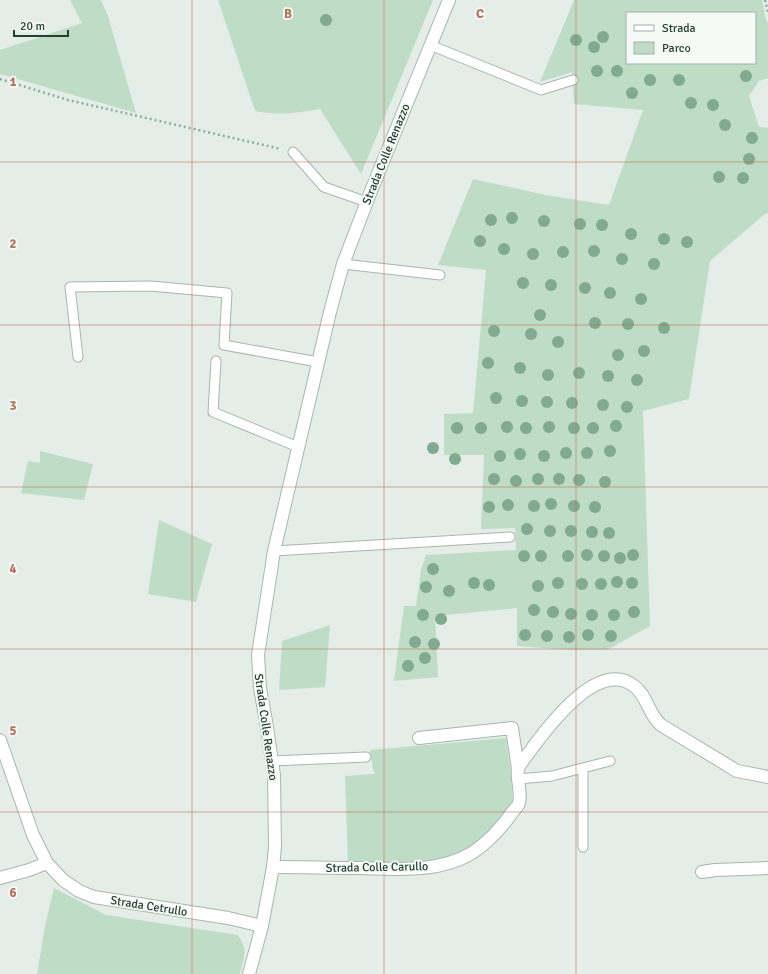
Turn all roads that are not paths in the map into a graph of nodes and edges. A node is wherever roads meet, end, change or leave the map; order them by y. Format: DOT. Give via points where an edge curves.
graph roads {
  1 [pos="449,0"];
  2 [pos="430,45"];
  3 [pos="573,80"];
  4 [pos="293,152"];
  5 [pos="366,202"];
  6 [pos="343,264"];
  7 [pos="440,275"];
  8 [pos="78,357"];
  9 [pos="216,361"];
  10 [pos="318,362"];
  11 [pos="298,447"];
  12 [pos="510,538"];
  13 [pos="274,551"];
  14 [pos="419,738"];
  15 [pos="0,740"];
  16 [pos="366,757"];
  17 [pos="272,761"];
  18 [pos="610,761"];
  19 [pos="583,768"];
  20 [pos="518,774"];
  21 [pos="768,777"];
  22 [pos="583,846"];
  23 [pos="47,863"];
  24 [pos="273,867"];
  25 [pos="768,868"];
  26 [pos="702,872"];
  27 [pos="0,878"];
  28 [pos="262,926"];
  29 [pos="249,974"];
  1 -- 2 [label="street, Strada Colle Renazzo"];
  2 -- 3 [label="lane" via="541,90"];
  2 -- 5 [label="street, Strada Colle Renazzo"];
  4 -- 5 [label="lane" via="324,186"];
  5 -- 6 [label="street, Strada Colle Renazzo"];
  6 -- 7 [label="lane"];
  6 -- 10 [label="street, Strada Colle Renazzo"];
  8 -- 10 [label="lane" via="70,287 151,286 227,293 224,345"];
  9 -- 11 [label="lane" via="213,412"];
  10 -- 11 [label="street, Strada Colle Renazzo"];
  11 -- 13 [label="street, Strada Colle Renazzo"];
  12 -- 13 [label="lane"];
  13 -- 17 [label="street, Strada Colle Renazzo" via="258,655 260,688"];
  14 -- 20 [label="street, Strada Colle Carullo" via="512,728"];
  15 -- 23 [label="street, Strada Cetrullo" via="33,835"];
  16 -- 17 [label="lane"];
  17 -- 24 [label="street, Strada Colle Renazzo" via="275,824"];
  18 -- 19 [label="lane"];
  19 -- 20 [label="lane" via="552,776"];
  19 -- 22 [label="lane"];
  20 -- 21 [label="street" via="550,724 571,703 592,687 603,682 620,680 634,686 641,693 655,720 661,725 737,771"];
  20 -- 24 [label="street, Strada Colle Carullo" via="519,803 503,826 473,852 452,863 412,869"];
  23 -- 27 [label="street"];
  23 -- 28 [label="street, Strada Cetrullo" via="63,880 94,897 228,918"];
  24 -- 28 [label="street, Strada Colle Renazzo"];
  25 -- 26 [label="street"];
  28 -- 29 [label="street, Strada Colle Renazzo"];
}
